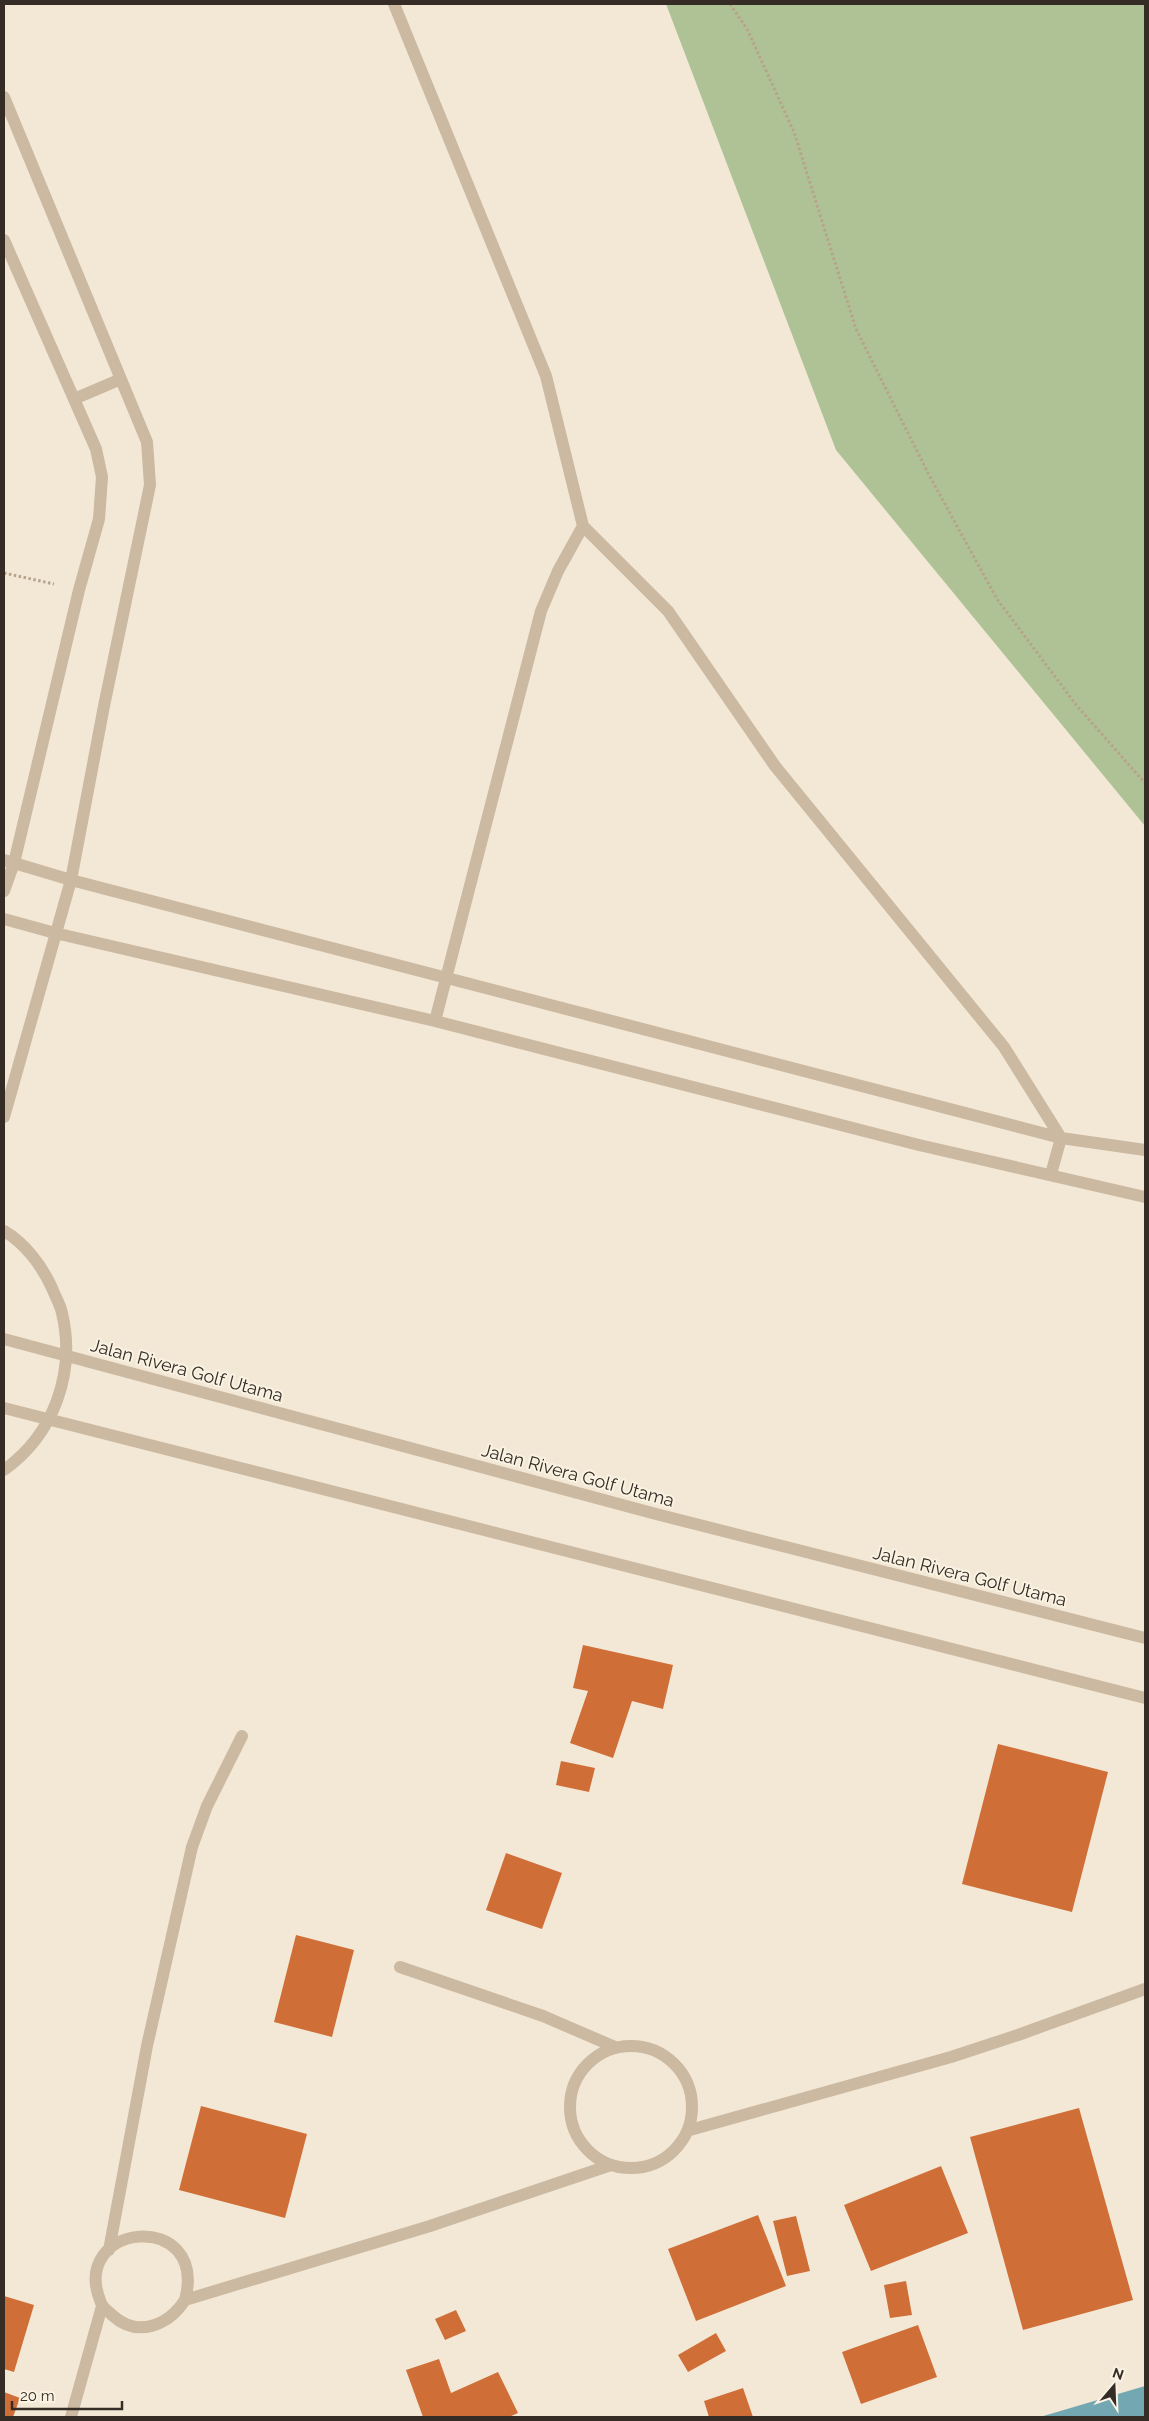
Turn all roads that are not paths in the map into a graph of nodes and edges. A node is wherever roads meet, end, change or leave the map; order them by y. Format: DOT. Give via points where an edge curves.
graph roads {
  1 [pos="394,4"];
  2 [pos="4,97"];
  3 [pos="4,240"];
  4 [pos="121,380"];
  5 [pos="74,399"];
  6 [pos="583,526"];
  7 [pos="9,861"];
  8 [pos="71,880"];
  9 [pos="4,891"];
  10 [pos="4,919"];
  11 [pos="55,933"];
  12 [pos="445,978"];
  13 [pos="435,1021"];
  14 [pos="4,1117"];
  15 [pos="1061,1138"];
  16 [pos="1145,1150"];
  17 [pos="1052,1174"];
  18 [pos="1145,1198"];
  19 [pos="4,1231"];
  20 [pos="4,1339"];
  21 [pos="67,1356"];
  22 [pos="4,1408"];
  23 [pos="50,1420"];
  24 [pos="4,1470"];
  25 [pos="1145,1638"];
  26 [pos="1145,1698"];
  27 [pos="242,1736"];
  28 [pos="400,1967"];
  29 [pos="1145,1989"];
  30 [pos="615,2047"];
  31 [pos="690,2130"];
  32 [pos="611,2165"];
  33 [pos="109,2250"];
  34 [pos="185,2300"];
  35 [pos="102,2306"];
  36 [pos="71,2417"];
  1 -- 6 [label="street" via="546,376"];
  2 -- 4 [label="street"];
  3 -- 5 [label="street"];
  4 -- 5 [label="street"];
  4 -- 8 [label="street" via="147,442 150,485"];
  5 -- 7 [label="street" via="96,449 102,477 99,518"];
  6 -- 12 [label="street" via="541,611"];
  6 -- 15 [label="street" via="668,611 775,766 1004,1047"];
  7 -- 8 [label="street"];
  7 -- 9 [label="street"];
  8 -- 11 [label="street"];
  8 -- 12 [label="street"];
  10 -- 11 [label="street"];
  11 -- 13 [label="street"];
  11 -- 14 [label="street"];
  12 -- 13 [label="street"];
  12 -- 15 [label="street"];
  13 -- 17 [label="street" via="919,1145"];
  15 -- 16 [label="street"];
  15 -- 17 [label="street"];
  17 -- 18 [label="street"];
  19 -- 21 [label="street" via="14,1237 44,1271 62,1312"];
  20 -- 21 [label="street, Jalan Rivera Golf Utama"];
  21 -- 23 [label="street" via="62,1389"];
  21 -- 25 [label="street, Jalan Rivera Golf Utama" via="656,1514"];
  22 -- 23 [label="street"];
  23 -- 24 [label="street" via="35,1442"];
  23 -- 26 [label="street"];
  27 -- 33 [label="street" via="207,1806 192,1847 147,2046"];
  28 -- 30 [label="street" via="543,2016"];
  29 -- 31 [label="street" via="951,2057"];
  30 -- 31 [label="street" via="650,2048 679,2068 688,2083 692,2100"];
  30 -- 32 [label="street" via="585,2064 569,2095 571,2122 582,2145"];
  31 -- 32 [label="street" via="676,2149 662,2160 628,2168"];
  32 -- 34 [label="street" via="430,2226"];
  33 -- 34 [label="street" via="122,2240 137,2235 153,2236 168,2242 180,2254 187,2268 189,2284"];
  33 -- 35 [label="street" via="100,2263 96,2278"];
  34 -- 35 [label="street" via="177,2313 148,2327 132,2326 117,2320"];
  35 -- 36 [label="street"];
}
